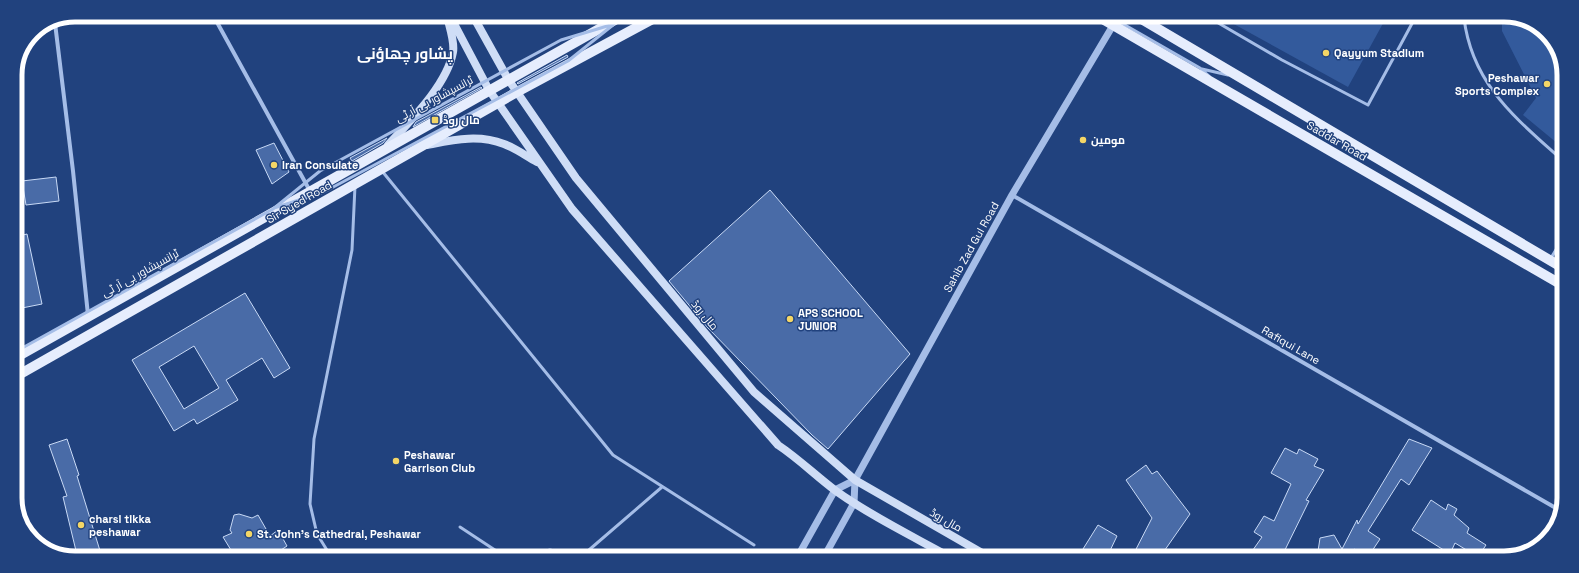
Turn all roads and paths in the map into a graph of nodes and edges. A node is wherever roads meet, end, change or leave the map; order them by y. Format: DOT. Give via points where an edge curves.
graph roads {
  1 [pos="217,22"];
  2 [pos="448,22"];
  3 [pos="453,22"];
  4 [pos="476,22"];
  5 [pos="611,22"];
  6 [pos="618,22"];
  7 [pos="647,22"];
  8 [pos="1112,22"];
  9 [pos="1146,22"];
  10 [pos="1217,22"];
  11 [pos="1413,22"];
  12 [pos="1465,22"];
  13 [pos="614,24"];
  14 [pos="55,26"];
  15 [pos="1200,68"];
  16 [pos="1238,77"];
  17 [pos="508,79"];
  18 [pos="489,90"];
  19 [pos="517,92"];
  20 [pos="1233,95"];
  21 [pos="498,103"];
  22 [pos="424,145"];
  23 [pos="385,149"];
  24 [pos="1557,156"];
  25 [pos="540,163"];
  26 [pos="381,170"];
  27 [pos="356,184"];
  28 [pos="310,191"];
  29 [pos="1012,195"];
  30 [pos="273,209"];
  31 [pos="1557,248"];
  32 [pos="1550,260"];
  33 [pos="1557,265"];
  34 [pos="1538,271"];
  35 [pos="1557,282"];
  36 [pos="88,317"];
  37 [pos="22,348"];
  38 [pos="22,354"];
  39 [pos="22,373"];
  40 [pos="854,480"];
  41 [pos="662,487"];
  42 [pos="835,490"];
  43 [pos="854,503"];
  44 [pos="1556,508"];
  45 [pos="460,527"];
  46 [pos="754,545"];
  47 [pos="327,551"];
  48 [pos="496,551"];
  49 [pos="588,551"];
  50 [pos="801,551"];
  51 [pos="827,551"];
  52 [pos="939,551"];
  53 [pos="978,551"];
  1 -- 28 [label="street"];
  2 -- 23 [label="main road" via="454,51 447,72 428,100"];
  3 -- 18 [label="main road"];
  4 -- 17 [label="main road, مال روڈ"];
  5 -- 17 [label="main road, Sir Syed Road"];
  6 -- 13 [label="lane, ٹرانسپشاور بی آر ٹی"];
  7 -- 19 [label="main road, Sir Syed Road"];
  8 -- 15 [label="lane"];
  8 -- 20 [label="main road, Saddar Road"];
  8 -- 29 [label="street, Sahib Zad Gul Road"];
  9 -- 16 [label="main road, Saddar Road"];
  10 -- 11 [label="lane" via="1368,105"];
  12 -- 24 [label="lane" via="1477,67 1509,112"];
  13 -- 30 [label="lane, ٹرانسپشاور بی آر ٹی, bridge" via="561,65 324,192"];
  13 -- 30 [label="lane, ٹرانسپشاور بی آر ٹی, bridge" via="561,40 320,171"];
  14 -- 36 [label="street" via="74,171"];
  15 -- 16 [label="lane"];
  15 -- 20 [label="lane"];
  16 -- 32 [label="main road, Saddar Road"];
  17 -- 18 [label="main road, Sir Syed Road"];
  17 -- 19 [label="main road, مال روڈ"];
  18 -- 21 [label="main road"];
  18 -- 23 [label="main road, Sir Syed Road"];
  19 -- 21 [label="main road, Sir Syed Road"];
  19 -- 40 [label="main road, مال روڈ" via="576,178 754,392"];
  20 -- 34 [label="main road, Saddar Road"];
  21 -- 22 [label="main road, Sir Syed Road"];
  21 -- 25 [label="main road"];
  22 -- 25 [label="main road" via="469,138 488,139 505,144"];
  22 -- 26 [label="main road, Sir Syed Road"];
  23 -- 28 [label="main road, Sir Syed Road"];
  25 -- 42 [label="main road" via="572,210 778,445"];
  26 -- 27 [label="main road, Sir Syed Road"];
  26 -- 41 [label="lane" via="613,456"];
  27 -- 39 [label="main road, Sir Syed Road"];
  27 -- 47 [label="lane" via="352,250 314,439 310,504 317,534"];
  28 -- 36 [label="main road, Sir Syed Road"];
  29 -- 40 [label="street, Sahib Zad Gul Road"];
  29 -- 44 [label="street, Rafiqui Lane"];
  30 -- 37 [label="lane, ٹرانسپشاور بی آر ٹی, bridge"];
  31 -- 32 [label="lane"];
  32 -- 33 [label="main road, Saddar Road"];
  32 -- 34 [label="main road"];
  34 -- 35 [label="main road, Saddar Road"];
  36 -- 38 [label="main road, Sir Syed Road"];
  40 -- 42 [label="street"];
  40 -- 43 [label="street, Sahib Zad Gul Road"];
  40 -- 53 [label="main road, مال روڈ"];
  41 -- 46 [label="lane"];
  41 -- 49 [label="lane"];
  42 -- 43 [label="main road"];
  42 -- 50 [label="street"];
  43 -- 51 [label="street, Sahib Zad Gul Road"];
  43 -- 52 [label="main road"];
  45 -- 48 [label="lane"];
}
